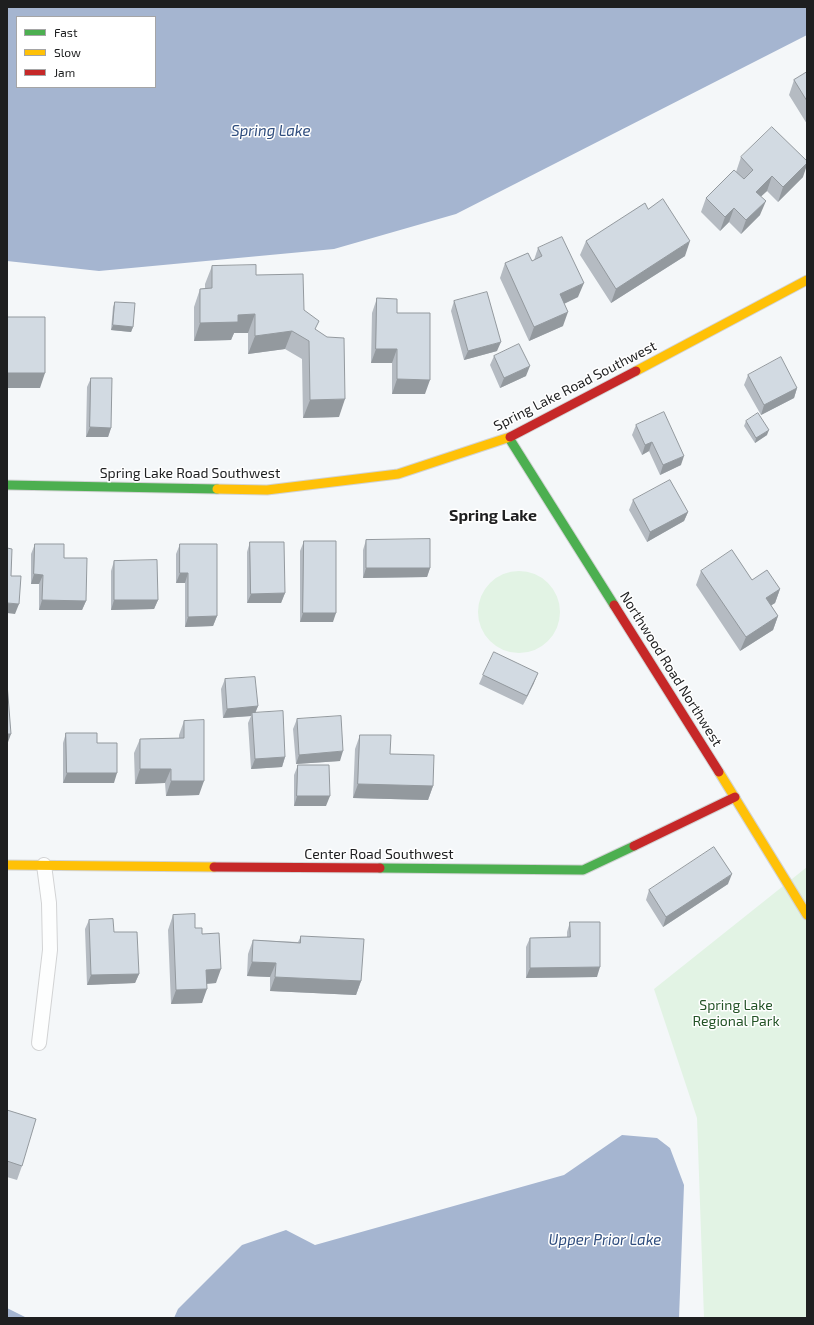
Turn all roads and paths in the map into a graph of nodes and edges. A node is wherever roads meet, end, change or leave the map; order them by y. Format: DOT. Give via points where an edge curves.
graph roads {
  1 [pos="807,280"];
  2 [pos="509,438"];
  3 [pos="7,485"];
  4 [pos="735,797"];
  5 [pos="7,865"];
  6 [pos="44,865"];
  7 [pos="807,915"];
  8 [pos="39,1043"];
  1 -- 2 [label="street, Spring Lake Road Southwest"];
  2 -- 3 [label="street, Spring Lake Road Southwest" via="398,474 267,490"];
  2 -- 4 [label="street, Northwood Road Northwest"];
  4 -- 6 [label="street, Center Road Southwest" via="583,870"];
  4 -- 7 [label="street, Northwood Road Northwest"];
  5 -- 6 [label="street, Center Road Southwest"];
  6 -- 8 [label="lane" via="49,903 50,950"];
}
